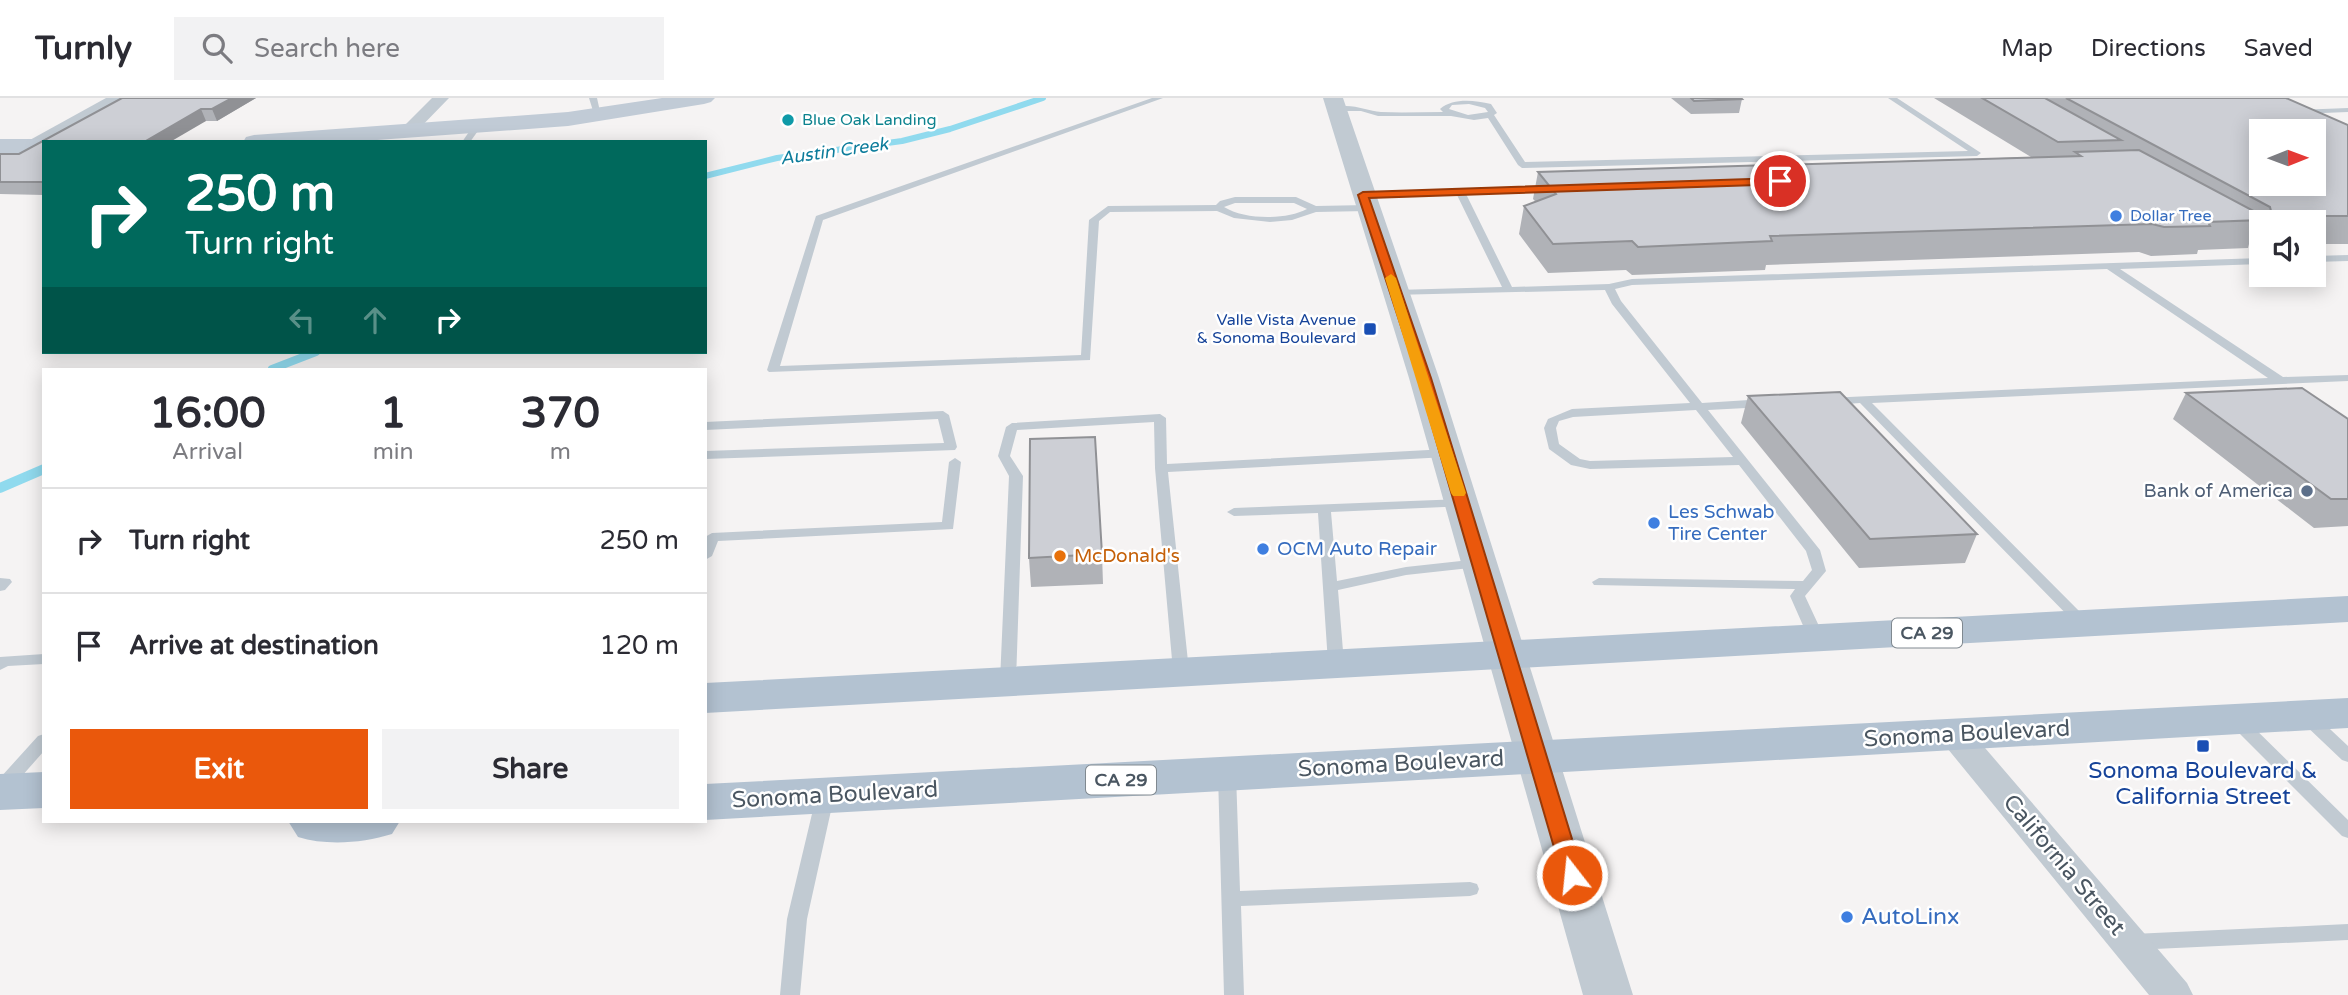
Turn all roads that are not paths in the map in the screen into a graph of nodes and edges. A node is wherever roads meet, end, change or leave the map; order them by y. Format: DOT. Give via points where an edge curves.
graph roads {
  1 [pos="118,98"];
  2 [pos="441,98"];
  3 [pos="704,98"];
  4 [pos="1159,98"];
  5 [pos="1892,98"];
  6 [pos="1481,101"];
  7 [pos="1344,105"];
  8 [pos="596,106"];
  9 [pos="1448,109"];
  10 [pos="2348,110"];
  11 [pos="1490,115"];
  12 [pos="2292,119"];
  13 [pos="471,135"];
  14 [pos="403,137"];
  15 [pos="45,140"];
  16 [pos="314,140"];
  17 [pos="0,146"];
  18 [pos="35,146"];
  19 [pos="1565,188"];
  20 [pos="1460,192"];
  21 [pos="1365,201"];
  22 [pos="1219,208"];
  23 [pos="1314,209"];
  24 [pos="2348,258"];
  25 [pos="2326,259"];
  26 [pos="2249,261"];
  27 [pos="2109,266"];
  28 [pos="1609,287"];
  29 [pos="1509,290"];
  30 [pos="1396,293"];
  31 [pos="2348,378"];
  32 [pos="2281,381"];
  33 [pos="2303,396"];
  34 [pos="1862,399"];
  35 [pos="1819,401"];
  36 [pos="1780,403"];
  37 [pos="1699,406"];
  38 [pos="707,426"];
  39 [pos="1447,453"];
  40 [pos="707,455"];
  41 [pos="955,461"];
  42 [pos="1743,461"];
  43 [pos="1161,468"];
  44 [pos="1462,503"];
  45 [pos="1324,508"];
  46 [pos="1234,512"];
  47 [pos="709,534"];
  48 [pos="1479,563"];
  49 [pos="1599,582"];
  50 [pos="1805,584"];
  51 [pos="1329,587"];
  52 [pos="2348,609"];
  53 [pos="2084,624"];
  54 [pos="1817,639"];
  55 [pos="1506,654"];
  56 [pos="42,660"];
  57 [pos="1336,663"];
  58 [pos="0,665"];
  59 [pos="1181,671"];
  60 [pos="1009,681"];
  61 [pos="707,698"];
  62 [pos="2327,714"];
  63 [pos="2235,719"];
  64 [pos="1955,735"];
  65 [pos="42,742"];
  66 [pos="2348,756"];
  67 [pos="1537,757"];
  68 [pos="1227,774"];
  69 [pos="42,790"];
  70 [pos="0,791"];
  71 [pos="825,796"];
  72 [pos="707,802"];
  73 [pos="314,823"];
  74 [pos="335,823"];
  75 [pos="2348,831"];
  76 [pos="1470,889"];
  77 [pos="1231,899"];
  78 [pos="2348,932"];
  79 [pos="2128,942"];
  80 [pos="790,995"];
  81 [pos="1234,995"];
  82 [pos="1608,995"];
  83 [pos="2173,995"];
  1 -- 15 [label="street"];
  2 -- 14 [label="street"];
  3 -- 8 [label="main road"];
  4 -- 22 [label="lane" via="819,218 773,370 1086,358 1094,220 1108,209"];
  5 -- 11 [label="lane" via="1977,153 1522,165"];
  6 -- 9 [label="lane" via="1462,102"];
  6 -- 11 [label="lane" via="1493,110"];
  7 -- 9 [label="lane" via="1378,114"];
  7 -- 21 [label="street"];
  8 -- 13 [label="main road"];
  9 -- 11 [label="lane" via="1471,117"];
  10 -- 12 [label="lane" via="2286,114"];
  13 -- 14 [label="main road"];
  14 -- 16 [label="main road"];
  17 -- 18 [label="main road"];
  19 -- 20 [label="lane"];
  20 -- 21 [label="lane"];
  20 -- 29 [label="lane"];
  21 -- 23 [label="lane"];
  21 -- 30 [label="street"];
  22 -- 23 [label="lane" via="1235,200 1296,200"];
  22 -- 23 [label="lane" via="1236,217 1299,217"];
  24 -- 25 [label="lane"];
  26 -- 27 [label="lane"];
  27 -- 28 [label="lane" via="1632,282"];
  27 -- 32 [label="lane"];
  28 -- 29 [label="lane"];
  28 -- 37 [label="lane"];
  29 -- 30 [label="lane"];
  30 -- 39 [label="street"];
  31 -- 32 [label="lane"];
  32 -- 33 [label="lane"];
  32 -- 34 [label="lane"];
  34 -- 35 [label="lane"];
  34 -- 53 [label="lane"];
  36 -- 37 [label="lane"];
  37 -- 42 [label="lane"];
  37 -- 42 [label="lane" via="1572,414 1554,419 1549,428 1553,446 1576,462 1607,466"];
  38 -- 40 [label="lane" via="943,415 951,447"];
  39 -- 43 [label="lane"];
  39 -- 44 [label="street"];
  41 -- 47 [label="lane" via="948,526"];
  42 -- 50 [label="lane" via="1814,550 1819,571"];
  43 -- 59 [label="lane"];
  43 -- 60 [label="lane" via="1160,418 1012,427 1004,456 1016,476"];
  44 -- 45 [label="lane"];
  44 -- 48 [label="street"];
  45 -- 46 [label="lane"];
  45 -- 51 [label="lane"];
  48 -- 51 [label="lane"];
  48 -- 55 [label="street"];
  49 -- 50 [label="lane"];
  50 -- 54 [label="lane" via="1797,596"];
  51 -- 57 [label="lane"];
  52 -- 53 [label="main road, CA 29"];
  53 -- 54 [label="main road, CA 29"];
  54 -- 55 [label="main road, CA 29"];
  55 -- 57 [label="main road, CA 29"];
  55 -- 67 [label="street"];
  56 -- 58 [label="lane"];
  57 -- 59 [label="main road, CA 29"];
  59 -- 60 [label="main road, CA 29"];
  60 -- 61 [label="main road, CA 29"];
  62 -- 63 [label="main road, Sonoma Boulevard / CA 29"];
  62 -- 66 [label="lane"];
  63 -- 64 [label="main road, Sonoma Boulevard / CA 29"];
  63 -- 75 [label="lane"];
  64 -- 67 [label="main road, Sonoma Boulevard / CA 29"];
  64 -- 79 [label="street, California Street"];
  65 -- 70 [label="lane"];
  67 -- 68 [label="main road, Sonoma Boulevard / CA 29"];
  67 -- 82 [label="street"];
  68 -- 71 [label="main road, Sonoma Boulevard / CA 29"];
  68 -- 77 [label="lane"];
  69 -- 70 [label="main road"];
  71 -- 72 [label="main road, Sonoma Boulevard / CA 29"];
  71 -- 80 [label="lane" via="797,919"];
  73 -- 74 [label="main road"];
  76 -- 77 [label="lane"];
  77 -- 81 [label="lane"];
  78 -- 79 [label="lane"];
  79 -- 83 [label="street, California Street"];
}
